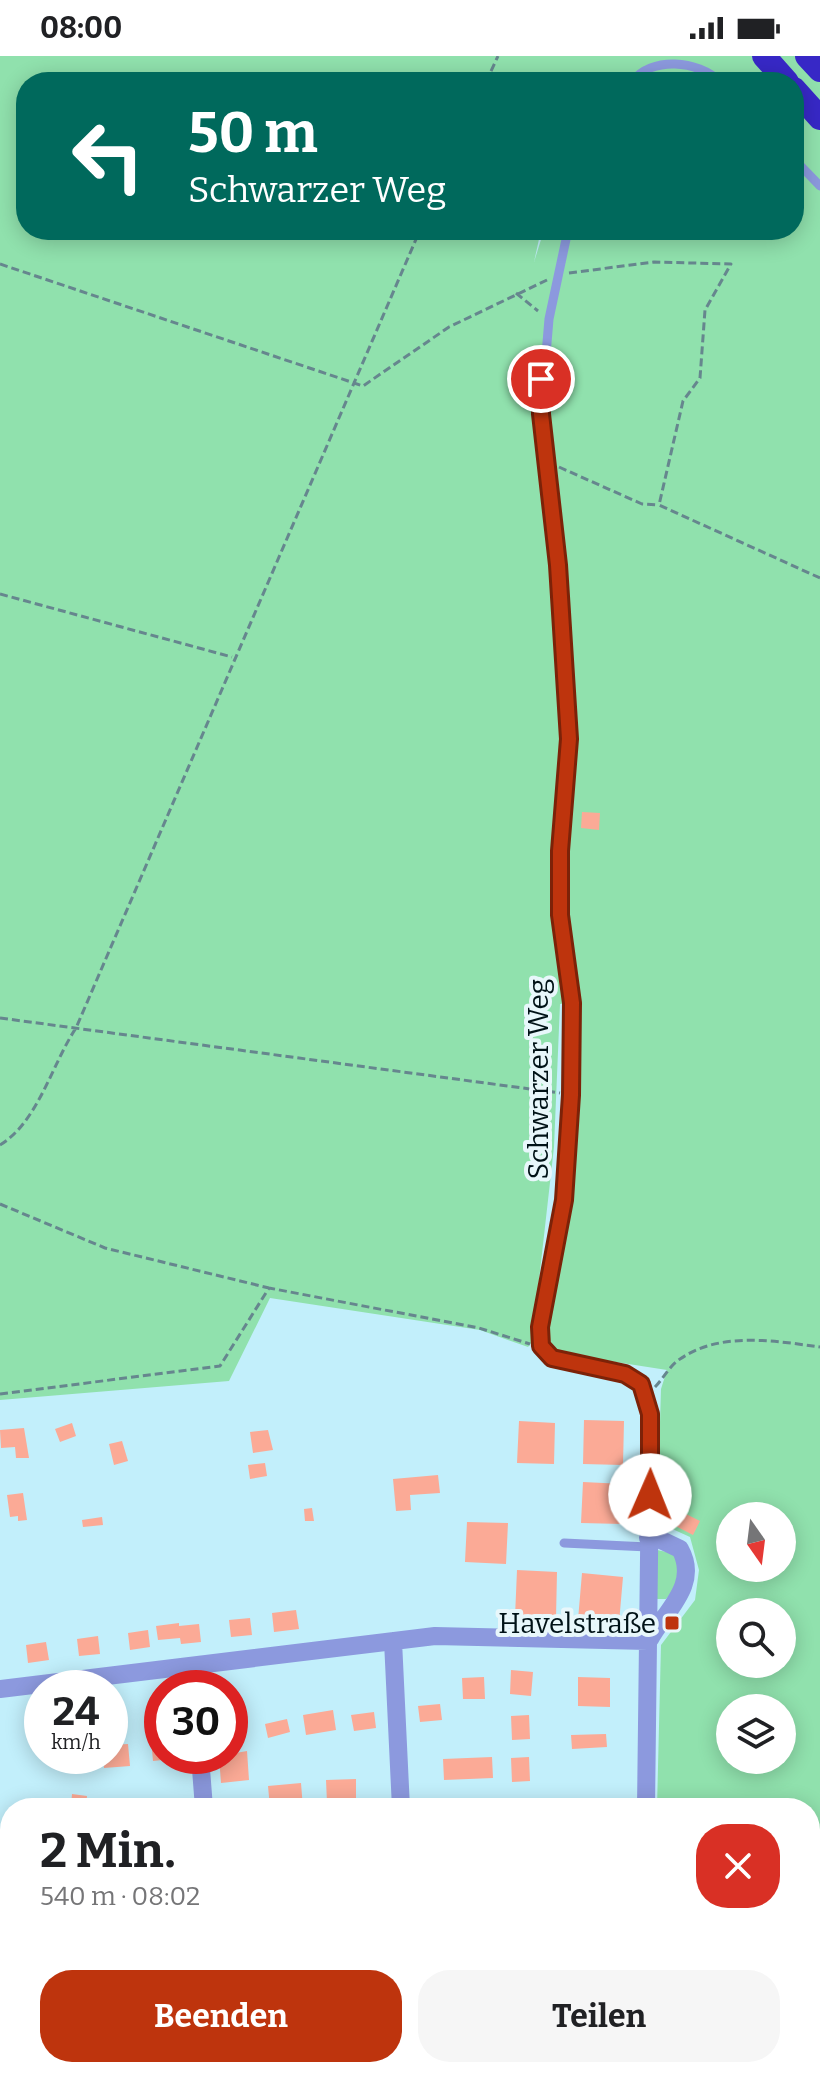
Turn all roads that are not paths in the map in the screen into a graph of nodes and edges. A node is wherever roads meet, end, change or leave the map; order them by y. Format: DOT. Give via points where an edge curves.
graph roads {
  1 [pos="764,56"];
  2 [pos="807,56"];
  3 [pos="820,70"];
  4 [pos="638,72"];
  5 [pos="709,72"];
  6 [pos="778,72"];
  7 [pos="804,100"];
  8 [pos="820,118"];
  9 [pos="804,169"];
  10 [pos="820,186"];
  11 [pos="566,240"];
  12 [pos="650,1476"];
  13 [pos="649,1535"];
  14 [pos="564,1543"];
  15 [pos="393,1641"];
  16 [pos="648,1641"];
  17 [pos="193,1666"];
  18 [pos="193,1670"];
  19 [pos="0,1688"];
  20 [pos="201,1774"];
  21 [pos="203,1798"];
  22 [pos="401,1798"];
  23 [pos="646,1798"];
  1 -- 6 [label="highway"];
  2 -- 3 [label="highway"];
  4 -- 5 [label="lane" via="688,62"];
  7 -- 8 [label="highway"];
  9 -- 10 [label="lane"];
  11 -- 12 [label="lane, Schwarzer Weg" via="541,379 569,739 560,915 572,1003 571,1095 564,1200 541,1346 552,1358 625,1374 641,1384 647,1396"];
  12 -- 13 [label="street"];
  13 -- 14 [label="lane"];
  13 -- 16 [label="street"];
  13 -- 16 [label="street" via="680,1549 686,1573 682,1594"];
  15 -- 16 [label="street" via="459,1634"];
  15 -- 17 [label="street"];
  15 -- 22 [label="street"];
  16 -- 23 [label="street"];
  17 -- 18 [label="street"];
  17 -- 19 [label="street"];
  20 -- 21 [label="street"];
}
